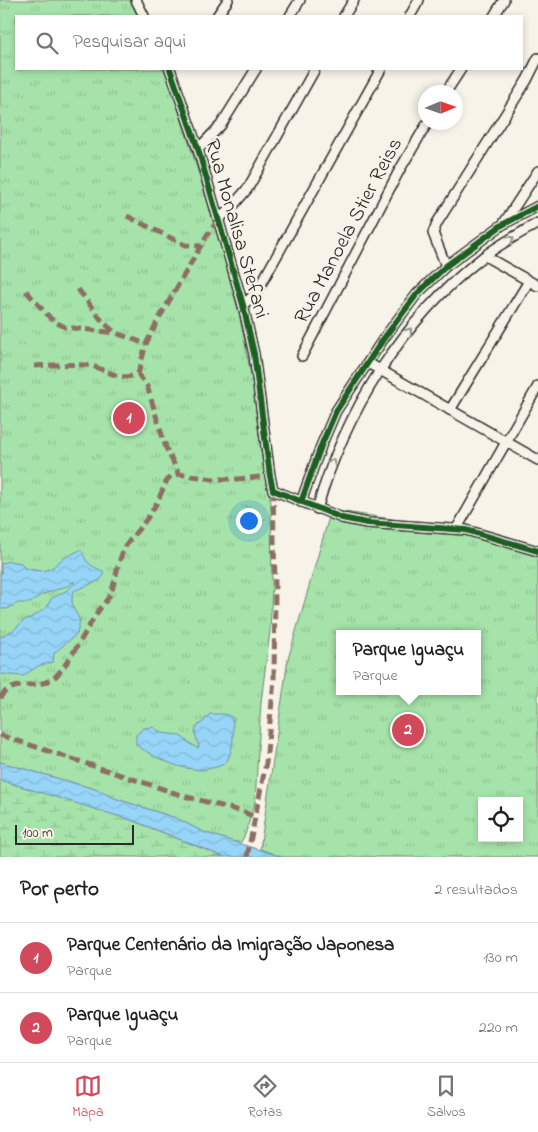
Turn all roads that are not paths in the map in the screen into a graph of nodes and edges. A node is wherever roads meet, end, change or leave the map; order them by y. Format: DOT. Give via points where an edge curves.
graph roads {
  1 [pos="148,0"];
  2 [pos="228,0"];
  3 [pos="300,0"];
  4 [pos="354,0"];
  5 [pos="419,0"];
  6 [pos="504,0"];
  7 [pos="140,8"];
  8 [pos="218,15"];
  9 [pos="291,15"];
  10 [pos="345,15"];
  11 [pos="411,15"];
  12 [pos="495,15"];
  13 [pos="538,58"];
  14 [pos="172,70"];
  15 [pos="255,70"];
  16 [pos="314,70"];
  17 [pos="380,70"];
  18 [pos="460,70"];
  19 [pos="451,85"];
  20 [pos="423,130"];
  21 [pos="198,149"];
  22 [pos="538,171"];
  23 [pos="538,206"];
  24 [pos="219,219"];
  25 [pos="538,223"];
  26 [pos="502,225"];
  27 [pos="484,256"];
  28 [pos="446,266"];
  29 [pos="529,281"];
  30 [pos="538,286"];
  31 [pos="243,305"];
  32 [pos="302,356"];
  33 [pos="368,362"];
  34 [pos="380,370"];
  35 [pos="538,386"];
  36 [pos="450,410"];
  37 [pos="506,442"];
  38 [pos="538,460"];
  39 [pos="301,502"];
  40 [pos="316,509"];
  41 [pos="457,528"];
  42 [pos="538,551"];
  1 -- 7 [label="street"];
  2 -- 8 [label="street"];
  3 -- 9 [label="street"];
  4 -- 10 [label="street"];
  5 -- 11 [label="street"];
  6 -- 12 [label="street"];
  13 -- 28 [label="street" via="437,223 433,233"];
  14 -- 21 [label="street, Rua Monalisa Stefani"];
  15 -- 21 [label="street" via="221,125"];
  16 -- 24 [label="street" via="248,188"];
  17 -- 31 [label="street" via="256,293"];
  18 -- 19 [label="street"];
  20 -- 32 [label="street, Rua Manoela Stier Reiss"];
  21 -- 24 [label="street, Rua Monalisa Stefani"];
  22 -- 26 [label="street"];
  23 -- 26 [label="street"];
  24 -- 31 [label="street, Rua Monalisa Stefani"];
  27 -- 25 [label="street, one-way"];
  26 -- 28 [label="street"];
  27 -- 29 [label="street"];
  34 -- 27 [label="street, one-way" via="420,316"];
  28 -- 33 [label="street" via="417,294"];
  29 -- 30 [label="street"];
  29 -- 36 [label="street"];
  31 -- 39 [label="street, Rua Monalisa Stefani" via="254,354 273,490"];
  33 -- 34 [label="street"];
  33 -- 39 [label="street" via="336,411"];
  34 -- 36 [label="street"];
  40 -- 34 [label="street, one-way" via="346,429"];
  35 -- 37 [label="street"];
  36 -- 37 [label="street"];
  37 -- 38 [label="street"];
  37 -- 41 [label="street"];
  39 -- 40 [label="street"];
  40 -- 41 [label="street" via="367,523"];
  41 -- 42 [label="street"];
}
